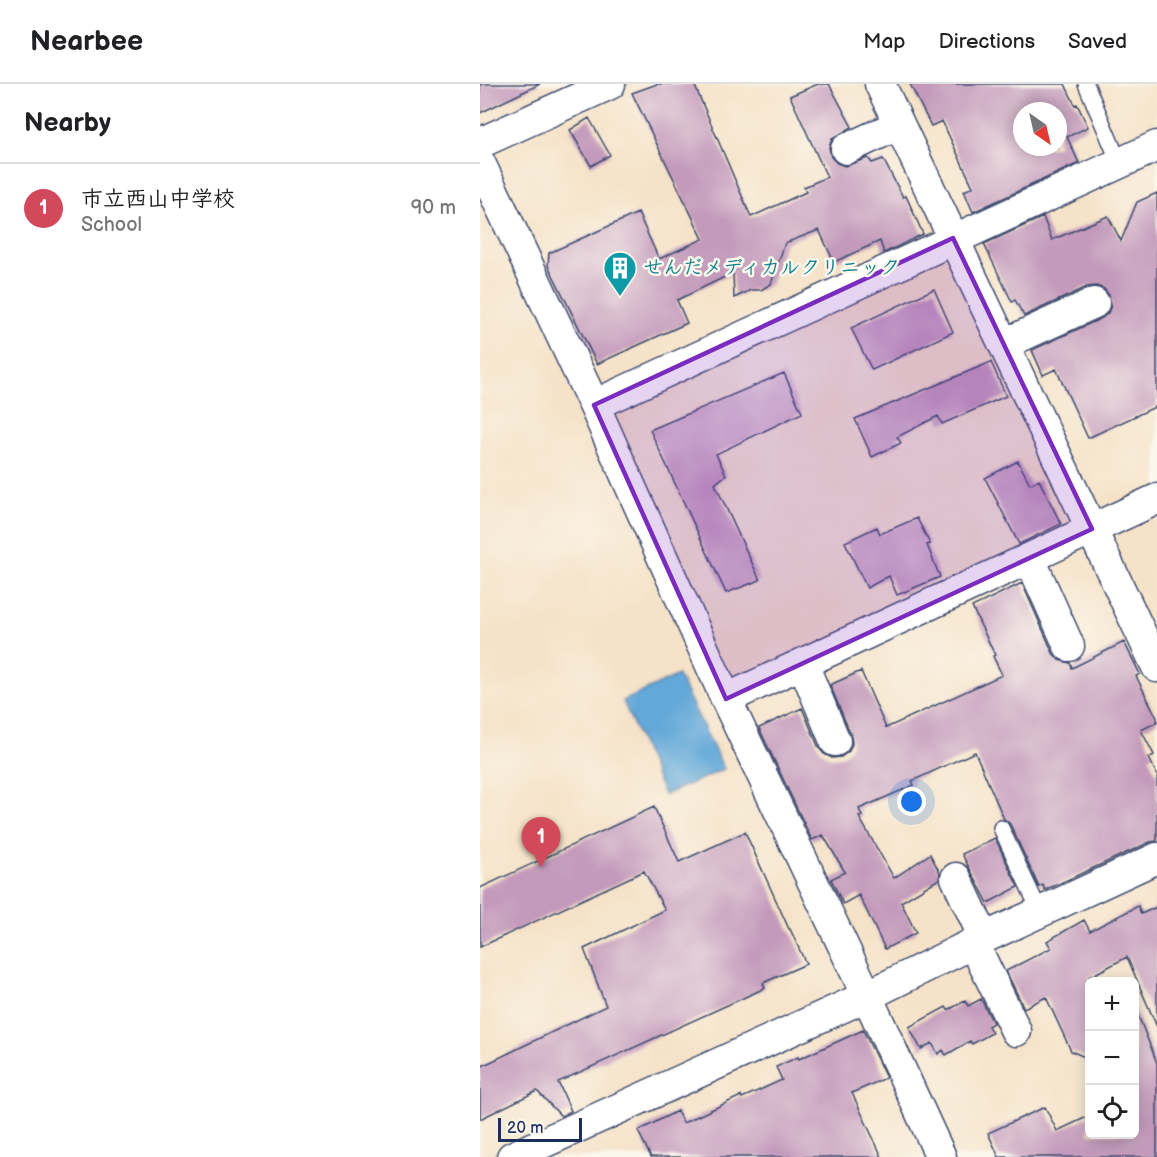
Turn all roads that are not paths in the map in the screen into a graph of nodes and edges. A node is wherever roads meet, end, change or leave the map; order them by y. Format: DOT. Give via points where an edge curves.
graph roads {
  1 [pos="610,84"];
  2 [pos="880,84"];
  3 [pos="1086,84"];
  4 [pos="551,96"];
  5 [pos="898,125"];
  6 [pos="480,143"];
  7 [pos="1157,146"];
  8 [pos="846,149"];
  9 [pos="1119,162"];
  10 [pos="480,163"];
  11 [pos="953,238"];
  12 [pos="1094,303"];
  13 [pos="1004,344"];
  14 [pos="594,405"];
  15 [pos="1157,499"];
  16 [pos="1092,529"];
  17 [pos="1030,559"];
  18 [pos="1069,646"];
  19 [pos="803,664"];
  20 [pos="1157,666"];
  21 [pos="726,699"];
  22 [pos="835,741"];
  23 [pos="1001,828"];
  24 [pos="1157,858"];
  25 [pos="956,878"];
  26 [pos="1040,912"];
  27 [pos="979,941"];
  28 [pos="867,996"];
  29 [pos="1016,1031"];
  30 [pos="512,1157"];
  31 [pos="941,1157"];
  1 -- 4 [label="street"];
  2 -- 5 [label="street"];
  3 -- 9 [label="lane"];
  4 -- 6 [label="street"];
  5 -- 8 [label="street"];
  5 -- 11 [label="street"];
  7 -- 9 [label="street"];
  9 -- 11 [label="street"];
  10 -- 14 [label="street"];
  11 -- 13 [label="street"];
  11 -- 14 [label="street"];
  12 -- 13 [label="street"];
  13 -- 16 [label="street"];
  14 -- 21 [label="street"];
  15 -- 16 [label="street"];
  16 -- 17 [label="street"];
  16 -- 20 [label="street"];
  17 -- 18 [label="street"];
  17 -- 19 [label="street"];
  19 -- 21 [label="street"];
  19 -- 22 [label="street"];
  21 -- 28 [label="street"];
  23 -- 26 [label="lane"];
  24 -- 26 [label="street"];
  25 -- 27 [label="street"];
  26 -- 27 [label="street"];
  27 -- 28 [label="street"];
  27 -- 29 [label="street"];
  28 -- 30 [label="street"];
  28 -- 31 [label="street"];
}
